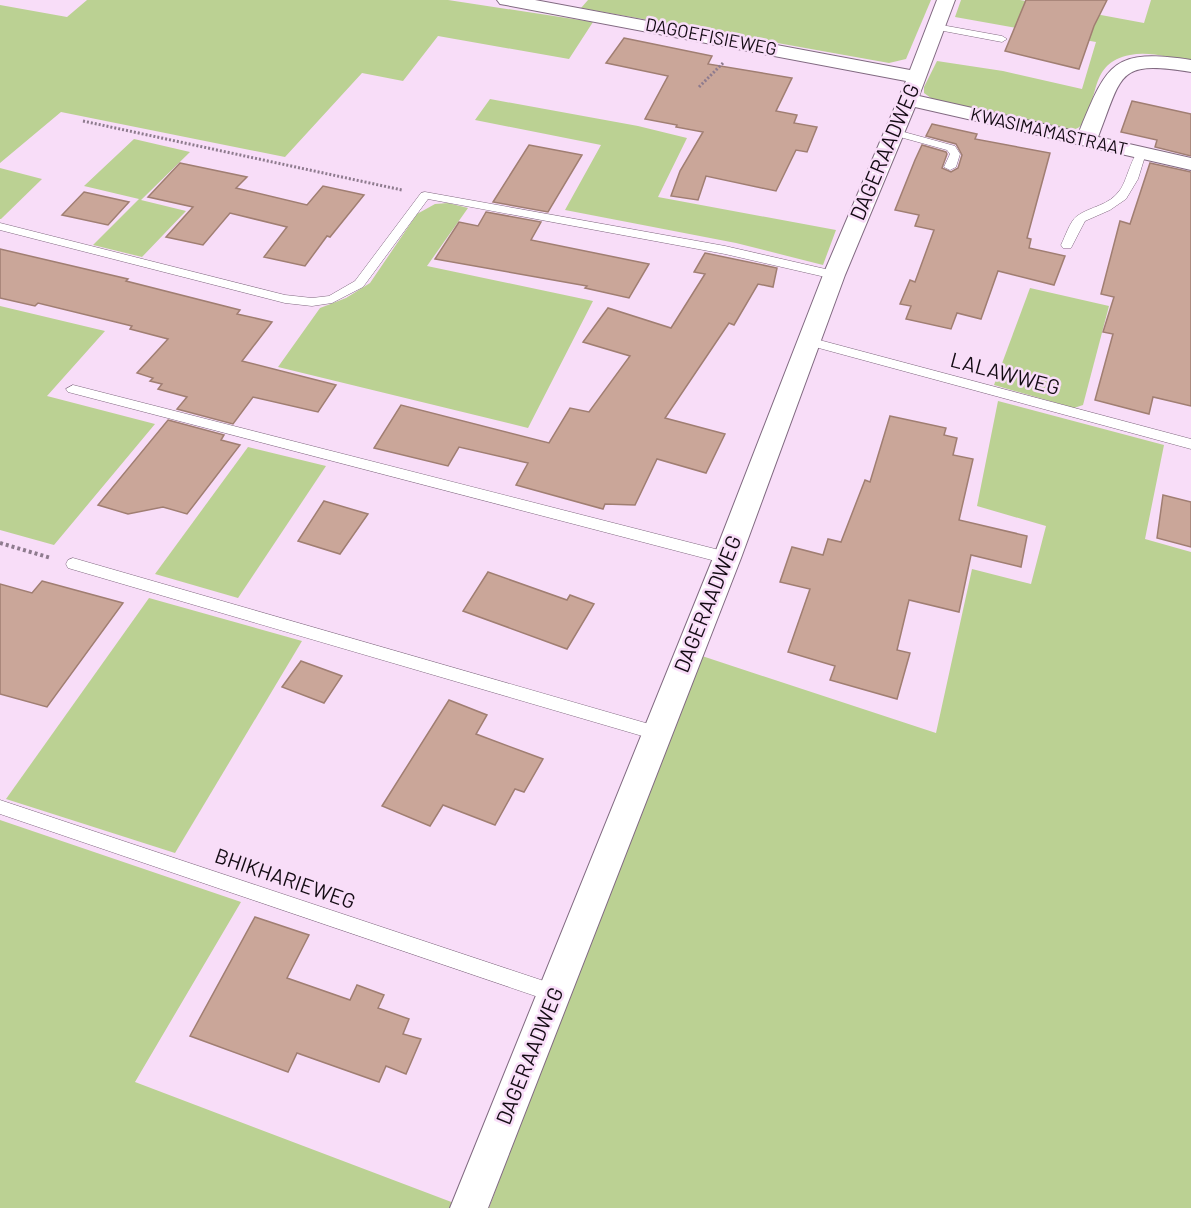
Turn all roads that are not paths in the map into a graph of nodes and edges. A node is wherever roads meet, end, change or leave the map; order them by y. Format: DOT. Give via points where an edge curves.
graph roads {
  1 [pos="506,0"];
  2 [pos="946,0"];
  3 [pos="936,27"];
  4 [pos="1002,39"];
  5 [pos="1191,66"];
  6 [pos="912,88"];
  7 [pos="893,132"];
  8 [pos="1086,141"];
  9 [pos="1141,153"];
  10 [pos="1191,164"];
  11 [pos="950,167"];
  12 [pos="0,226"];
  13 [pos="1067,245"];
  14 [pos="834,275"];
  15 [pos="808,341"];
  16 [pos="73,389"];
  17 [pos="1191,444"];
  18 [pos="726,558"];
  19 [pos="73,564"];
  20 [pos="656,733"];
  21 [pos="0,807"];
  22 [pos="556,994"];
  23 [pos="469,1208"];
  1 -- 6 [label="street, DAGOEFISIEWEG"];
  2 -- 3 [label="street, DAGERAADWEG"];
  3 -- 4 [label="lane"];
  3 -- 6 [label="street, DAGERAADWEG"];
  5 -- 8 [label="street" via="1162,60 1125,64 1114,73"];
  6 -- 7 [label="street, DAGERAADWEG"];
  6 -- 8 [label="street, KWASIMAMASTRAAT"];
  7 -- 11 [label="lane" via="951,148 956,154"];
  7 -- 14 [label="street, DAGERAADWEG"];
  8 -- 9 [label="street, KWASIMAMASTRAAT"];
  9 -- 10 [label="street, KWASIMAMASTRAAT"];
  9 -- 13 [label="lane" via="1123,197 1080,219"];
  12 -- 14 [label="lane" via="285,299 312,302 332,299 359,284 425,195 725,250"];
  14 -- 15 [label="street, DAGERAADWEG"];
  15 -- 17 [label="lane, LALAWWEG"];
  15 -- 18 [label="street, DAGERAADWEG"];
  16 -- 18 [label="lane"];
  18 -- 20 [label="street, DAGERAADWEG"];
  19 -- 20 [label="lane"];
  20 -- 22 [label="street, DAGERAADWEG"];
  21 -- 22 [label="lane, BHIKHARIEWEG"];
  22 -- 23 [label="street, DAGERAADWEG"];
}
